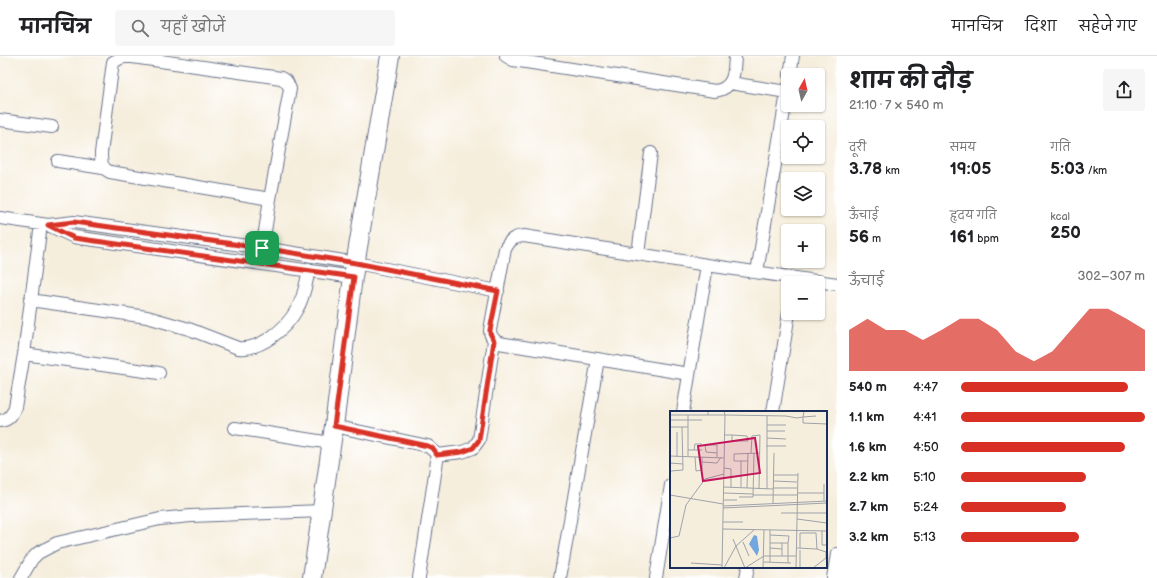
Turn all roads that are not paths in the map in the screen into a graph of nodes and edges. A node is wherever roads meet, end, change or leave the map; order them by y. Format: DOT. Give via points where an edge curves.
graph roads {
  1 [pos="390,56"];
  2 [pos="506,56"];
  3 [pos="735,56"];
  4 [pos="793,56"];
  5 [pos="791,68"];
  6 [pos="730,83"];
  7 [pos="781,88"];
  8 [pos="784,112"];
  9 [pos="0,120"];
  10 [pos="52,127"];
  11 [pos="651,153"];
  12 [pos="58,161"];
  13 [pos="103,168"];
  14 [pos="270,199"];
  15 [pos="0,218"];
  16 [pos="44,225"];
  17 [pos="262,248"];
  18 [pos="638,254"];
  19 [pos="260,263"];
  20 [pos="707,266"];
  21 [pos="309,270"];
  22 [pos="355,270"];
  23 [pos="757,272"];
  24 [pos="781,278"];
  25 [pos="825,283"];
  26 [pos="837,284"];
  27 [pos="498,291"];
  28 [pos="30,300"];
  29 [pos="788,320"];
  30 [pos="494,341"];
  31 [pos="24,354"];
  32 [pos="598,359"];
  33 [pos="159,373"];
  34 [pos="689,374"];
  35 [pos="683,411"];
  36 [pos="773,411"];
  37 [pos="0,422"];
  38 [pos="235,428"];
  39 [pos="333,435"];
  40 [pos="437,455"];
  41 [pos="670,491"];
  42 [pos="323,511"];
  43 [pos="837,558"];
  44 [pos="21,578"];
  45 [pos="312,578"];
  46 [pos="419,578"];
  47 [pos="560,578"];
  48 [pos="656,578"];
  49 [pos="833,578"];
  1 -- 22 [label="street"];
  2 -- 6 [label="street" via="512,60 706,90 723,90"];
  3 -- 6 [label="street"];
  4 -- 5 [label="street"];
  6 -- 7 [label="street"];
  8 -- 23 [label="street"];
  9 -- 10 [label="street"];
  11 -- 18 [label="street"];
  12 -- 13 [label="street"];
  13 -- 14 [label="street" via="110,172"];
  13 -- 14 [label="street" via="101,153 114,62 123,57 281,78 287,82 290,89"];
  14 -- 17 [label="street"];
  15 -- 16 [label="street"];
  16 -- 17 [label="street" via="74,222"];
  16 -- 19 [label="street" via="74,238"];
  16 -- 28 [label="street"];
  17 -- 19 [label="street"];
  17 -- 22 [label="street"];
  18 -- 20 [label="street"];
  18 -- 27 [label="street" via="524,236 515,237 505,249"];
  19 -- 21 [label="street"];
  20 -- 23 [label="street"];
  20 -- 34 [label="street"];
  21 -- 22 [label="street"];
  21 -- 28 [label="street" via="298,309 288,322 271,338 254,347 246,348 238,348 189,329 147,317"];
  22 -- 27 [label="street"];
  22 -- 39 [label="street"];
  23 -- 24 [label="street"];
  25 -- 26 [label="street"];
  27 -- 30 [label="street" via="490,333"];
  28 -- 31 [label="street"];
  29 -- 36 [label="street"];
  30 -- 32 [label="street"];
  30 -- 40 [label="street" via="479,440 473,448 462,452"];
  31 -- 33 [label="street"];
  31 -- 37 [label="street" via="16,407 8,419"];
  32 -- 34 [label="street"];
  32 -- 47 [label="street"];
  34 -- 35 [label="street"];
  38 -- 39 [label="street"];
  39 -- 40 [label="street" via="428,446"];
  39 -- 42 [label="street"];
  40 -- 46 [label="street"];
  41 -- 48 [label="street"];
  42 -- 44 [label="street" via="160,519 57,543 38,553"];
  42 -- 45 [label="street"];
  43 -- 49 [label="street"];
}
